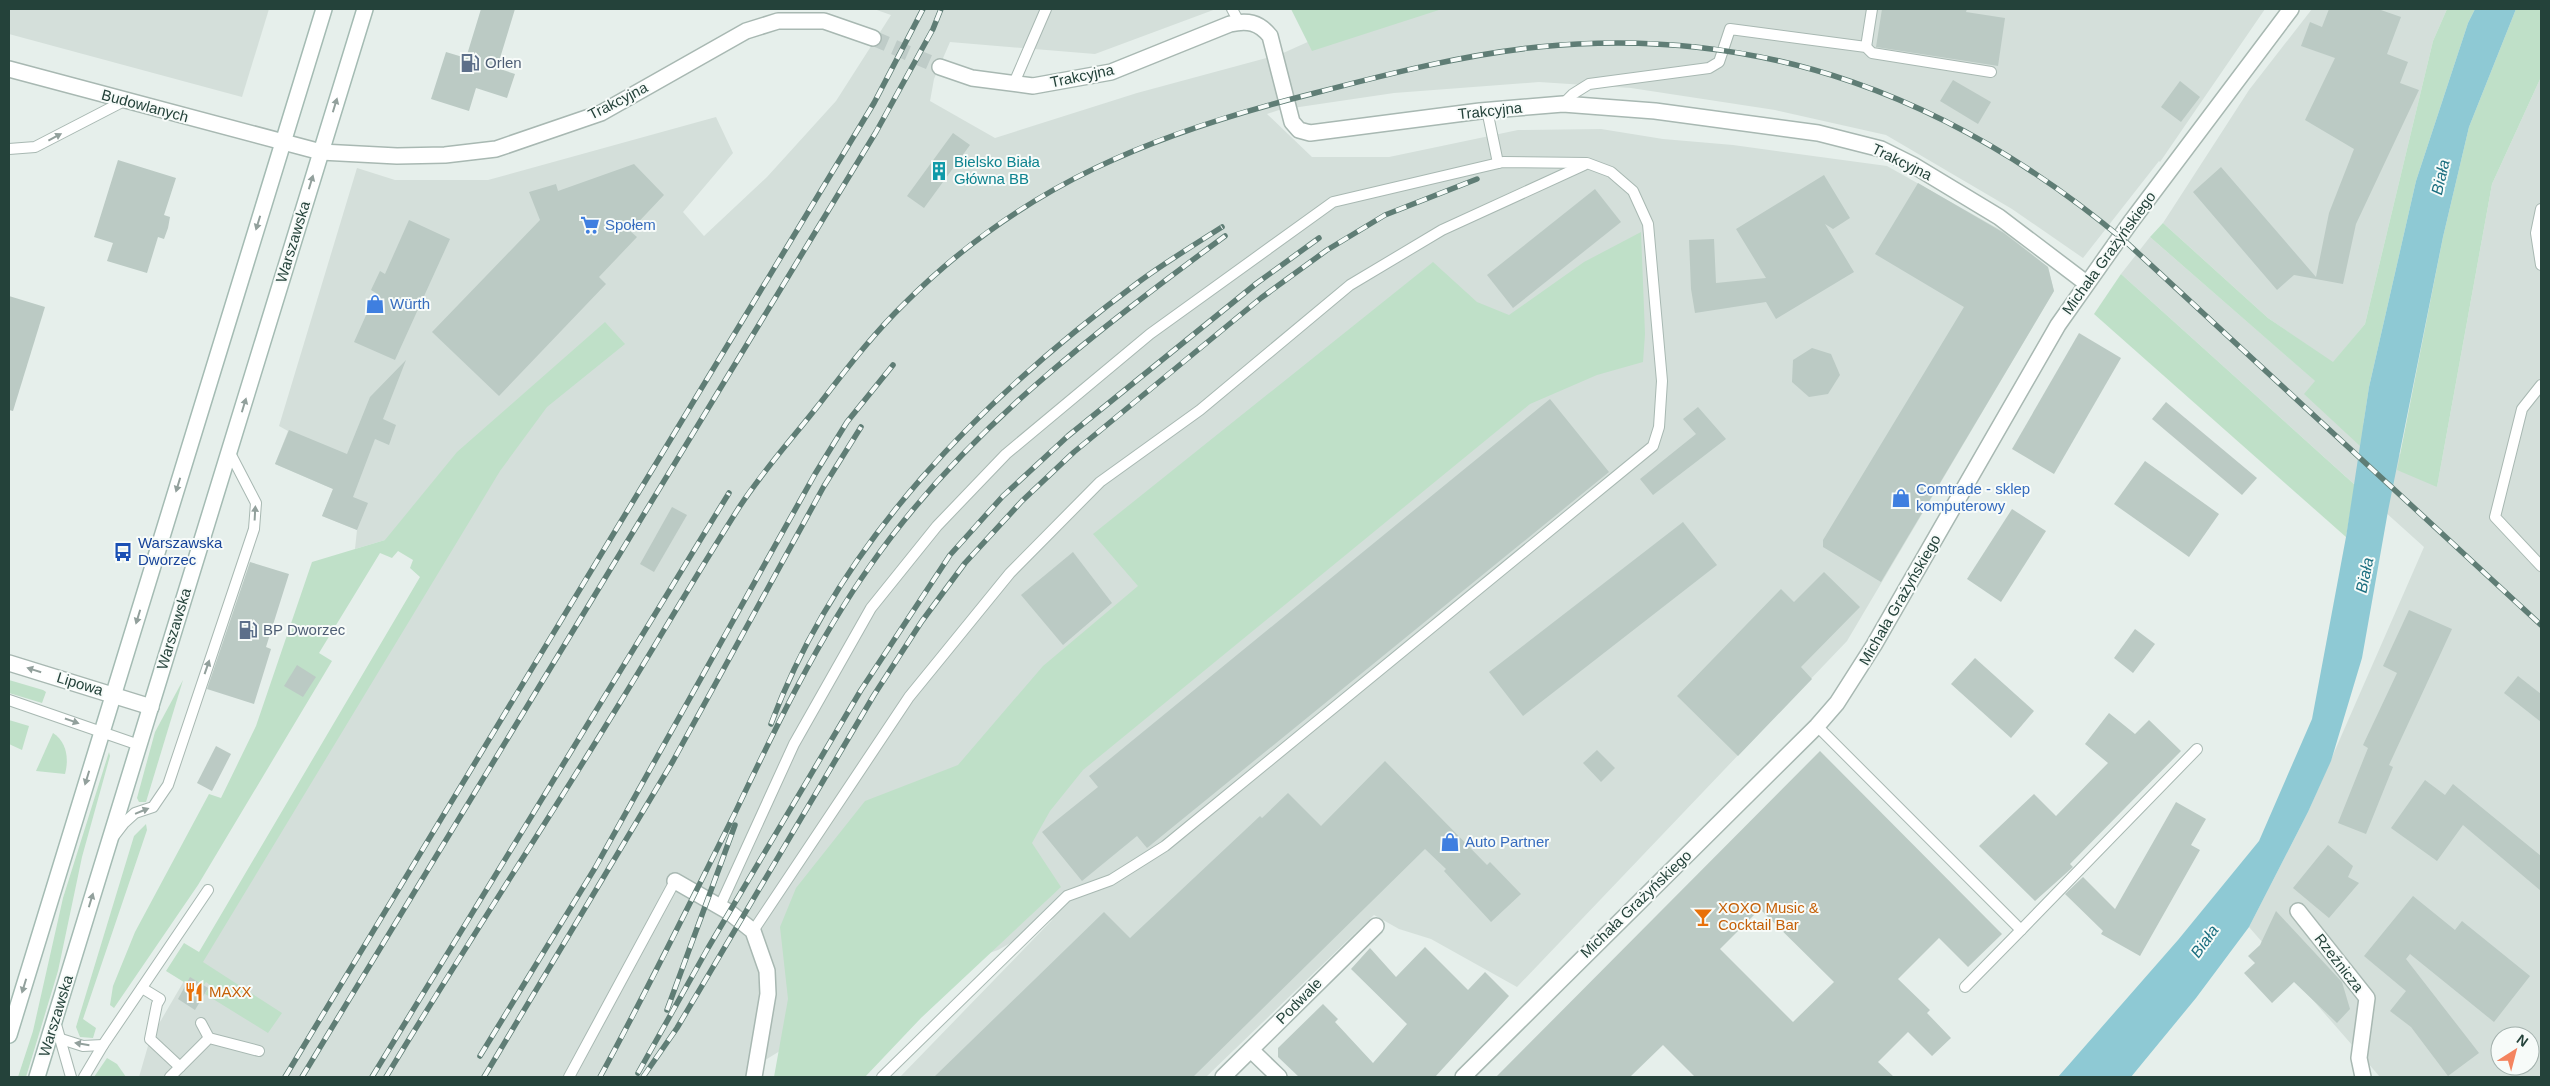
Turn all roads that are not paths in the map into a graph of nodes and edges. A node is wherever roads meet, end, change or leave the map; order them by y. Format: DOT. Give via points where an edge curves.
graph roads {
  1 [pos="324,9"];
  2 [pos="365,9"];
  3 [pos="1046,9"];
  4 [pos="1232,9"];
  5 [pos="1872,9"];
  6 [pos="2291,9"];
  7 [pos="1240,22"];
  8 [pos="873,38"];
  9 [pos="1866,47"];
  10 [pos="940,67"];
  11 [pos="9,69"];
  12 [pos="1991,72"];
  13 [pos="1014,83"];
  14 [pos="124,101"];
  15 [pos="1563,104"];
  16 [pos="1487,110"];
  17 [pos="282,143"];
  18 [pos="9,149"];
  19 [pos="321,152"];
  20 [pos="1498,163"];
  21 [pos="1587,163"];
  22 [pos="2541,210"];
  23 [pos="2541,265"];
  24 [pos="2086,283"];
  25 [pos="2541,385"];
  26 [pos="229,451"];
  27 [pos="2541,566"];
  28 [pos="9,663"];
  29 [pos="114,694"];
  30 [pos="9,700"];
  31 [pos="151,707"];
  32 [pos="1816,726"];
  33 [pos="102,732"];
  34 [pos="139,745"];
  35 [pos="2197,749"];
  36 [pos="108,845"];
  37 [pos="675,880"];
  38 [pos="208,890"];
  39 [pos="720,906"];
  40 [pos="2298,911"];
  41 [pos="1376,926"];
  42 [pos="2022,930"];
  43 [pos="753,931"];
  44 [pos="1965,986"];
  45 [pos="142,988"];
  46 [pos="55,1020"];
  47 [pos="201,1023"];
  48 [pos="9,1035"];
  49 [pos="209,1038"];
  50 [pos="61,1039"];
  51 [pos="103,1045"];
  52 [pos="1250,1050"];
  53 [pos="259,1051"];
  54 [pos="180,1067"];
  55 [pos="37,1077"];
  56 [pos="71,1077"];
  57 [pos="84,1077"];
  58 [pos="170,1077"];
  59 [pos="569,1077"];
  60 [pos="754,1077"];
  61 [pos="882,1077"];
  62 [pos="1223,1077"];
  63 [pos="1279,1077"];
  64 [pos="1463,1077"];
  65 [pos="2363,1077"];
  1 -- 17 [label="street"];
  19 -- 2 [label="street, Warszawska, one-way"];
  3 -- 13 [label="lane"];
  4 -- 7 [label="lane"];
  5 -- 9 [label="lane"];
  6 -- 24 [label="street, Michała Grażyńskiego"];
  7 -- 13 [label="street, Trakcyjna" via="1111,72 1033,86"];
  7 -- 16 [label="street, Trakcyjna" via="1262,26 1270,36 1292,122 1299,130 1310,134"];
  8 -- 19 [label="street, Trakcyjna" via="824,21 778,21 746,31 601,113 496,149 406,156"];
  9 -- 12 [label="lane" via="1872,52"];
  9 -- 15 [label="lane" via="1730,29 1719,62 1709,68 1589,84"];
  10 -- 13 [label="street, Trakcyjna" via="972,78"];
  11 -- 14 [label="street, Budowlanych"];
  14 -- 17 [label="street, Budowlanych"];
  18 -- 14 [label="lane, one-way" via="36,147"];
  15 -- 16 [label="street, Trakcyjna"];
  15 -- 24 [label="street, Trakcyjna" via="1744,122 1818,133 1881,149 1999,218"];
  16 -- 20 [label="lane"];
  17 -- 19 [label="street"];
  17 -- 29 [label="street, one-way"];
  26 -- 19 [label="street, Warszawska, one-way"];
  20 -- 21 [label="lane"];
  20 -- 39 [label="lane" via="1333,202 1150,334 1006,454 938,526 871,608 794,744"];
  21 -- 43 [label="lane" via="1442,230 1350,285 1200,410 1100,482 1010,573 909,697"];
  21 -- 61 [label="lane" via="1611,172 1633,192 1648,224 1662,381 1659,427 1653,446 1165,846 1111,880 1067,896"];
  22 -- 23 [label="lane" via="2536,233"];
  24 -- 32 [label="street, Michała Grażyńskiego" via="2058,325 1874,645 1836,703"];
  25 -- 27 [label="lane" via="2522,409 2494,517"];
  26 -- 31 [label="street, Warszawska"];
  36 -- 26 [label="lane, one-way" via="135,813 153,807 168,784 254,529 256,503"];
  29 -- 28 [label="street, Lipowa, one-way"];
  29 -- 31 [label="street, Lipowa"];
  29 -- 33 [label="street"];
  30 -- 33 [label="lane, one-way"];
  31 -- 34 [label="street, Warszawska"];
  32 -- 42 [label="lane"];
  32 -- 64 [label="street, Michała Grażyńskiego"];
  33 -- 34 [label="lane"];
  33 -- 48 [label="street, one-way"];
  34 -- 36 [label="street, Warszawska"];
  35 -- 42 [label="lane"];
  46 -- 36 [label="street, Warszawska, one-way"];
  37 -- 39 [label="street"];
  37 -- 59 [label="lane"];
  38 -- 45 [label="lane"];
  39 -- 43 [label="street"];
  40 -- 65 [label="street, Rzeźnicza" via="2367,998 2359,1058"];
  41 -- 52 [label="street, Podwale"];
  42 -- 44 [label="lane"];
  43 -- 60 [label="street" via="767,971 768,994"];
  45 -- 51 [label="lane"];
  45 -- 54 [label="lane" via="160,1000 150,1039"];
  46 -- 50 [label="lane"];
  46 -- 55 [label="street, Warszawska"];
  47 -- 49 [label="lane"];
  49 -- 53 [label="lane"];
  49 -- 54 [label="lane"];
  51 -- 50 [label="lane, one-way" via="83,1046"];
  50 -- 56 [label="lane"];
  51 -- 57 [label="lane"];
  52 -- 62 [label="street, Podwale"];
  52 -- 63 [label="street"];
  54 -- 58 [label="lane"];
}
